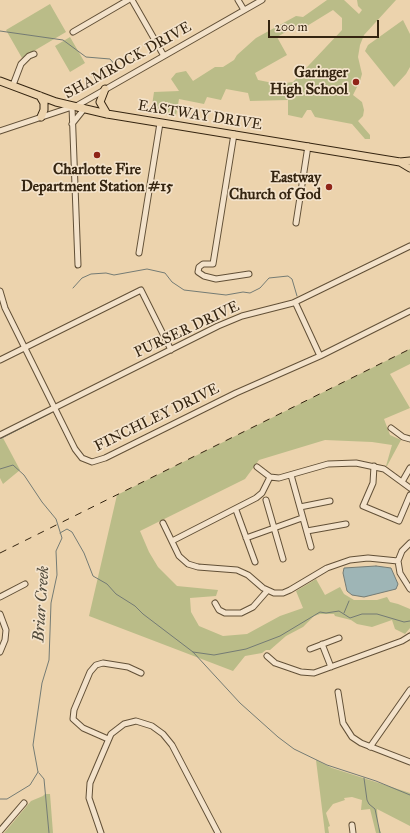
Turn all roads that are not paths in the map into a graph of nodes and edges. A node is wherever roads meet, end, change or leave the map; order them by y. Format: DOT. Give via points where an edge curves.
graph roads {
  1 [pos="128,0"];
  2 [pos="132,0"];
  3 [pos="238,0"];
  4 [pos="262,0"];
  5 [pos="244,10"];
  6 [pos="73,32"];
  7 [pos="34,54"];
  8 [pos="164,56"];
  9 [pos="0,81"];
  10 [pos="12,85"];
  11 [pos="105,89"];
  12 [pos="40,95"];
  13 [pos="72,107"];
  14 [pos="84,109"];
  15 [pos="107,114"];
  16 [pos="41,117"];
  17 [pos="160,123"];
  18 [pos="72,124"];
  19 [pos="0,131"];
  20 [pos="234,134"];
  21 [pos="308,146"];
  22 [pos="397,161"];
  23 [pos="410,161"];
  24 [pos="410,168"];
  25 [pos="296,224"];
  26 [pos="410,246"];
  27 [pos="139,253"];
  28 [pos="78,265"];
  29 [pos="249,274"];
  30 [pos="0,291"];
  31 [pos="295,302"];
  32 [pos="410,311"];
  33 [pos="24,348"];
  34 [pos="171,350"];
  35 [pos="320,356"];
  36 [pos="0,360"];
  37 [pos="54,408"];
  38 [pos="391,428"];
  39 [pos="0,435"];
  40 [pos="410,438"];
  41 [pos="374,466"];
  42 [pos="257,467"];
  43 [pos="410,468"];
  44 [pos="291,475"];
  45 [pos="270,477"];
  46 [pos="402,482"];
  47 [pos="410,488"];
  48 [pos="410,496"];
  49 [pos="266,500"];
  50 [pos="330,501"];
  51 [pos="300,507"];
  52 [pos="236,510"];
  53 [pos="302,518"];
  54 [pos="163,523"];
  55 [pos="346,524"];
  56 [pos="274,528"];
  57 [pos="307,531"];
  58 [pos="246,538"];
  59 [pos="172,541"];
  60 [pos="410,543"];
  61 [pos="311,547"];
  62 [pos="283,558"];
  63 [pos="398,561"];
  64 [pos="254,562"];
  65 [pos="25,584"];
  66 [pos="410,589"];
  67 [pos="267,591"];
  68 [pos="0,597"];
  69 [pos="215,603"];
  70 [pos="0,614"];
  71 [pos="410,636"];
  72 [pos="339,638"];
  73 [pos="322,644"];
  74 [pos="310,649"];
  75 [pos="0,652"];
  76 [pos="267,656"];
  77 [pos="331,667"];
  78 [pos="141,673"];
  79 [pos="410,690"];
  80 [pos="338,692"];
  81 [pos="108,739"];
  82 [pos="370,747"];
  83 [pos="410,762"];
  84 [pos="24,803"];
  85 [pos="352,825"];
  86 [pos="0,831"];
  87 [pos="101,833"];
  88 [pos="218,833"];
  89 [pos="353,833"];
  1 -- 6 [label="street"];
  2 -- 8 [label="street"];
  3 -- 5 [label="street"];
  4 -- 5 [label="street, SHAMROCK DRIVE"];
  5 -- 8 [label="street, SHAMROCK DRIVE"];
  7 -- 10 [label="street" via="20,64"];
  8 -- 11 [label="street, SHAMROCK DRIVE"];
  9 -- 10 [label="main road, EASTWAY DRIVE"];
  10 -- 12 [label="main road, EASTWAY DRIVE"];
  11 -- 13 [label="street, SHAMROCK DRIVE"];
  11 -- 15 [label="main road" via="100,102"];
  12 -- 13 [label="main road, EASTWAY DRIVE"];
  12 -- 16 [label="main road" via="44,103"];
  13 -- 14 [label="main road, EASTWAY DRIVE"];
  13 -- 16 [label="street, SHAMROCK DRIVE"];
  13 -- 18 [label="street"];
  14 -- 15 [label="main road, EASTWAY DRIVE"];
  14 -- 18 [label="street"];
  15 -- 17 [label="main road, EASTWAY DRIVE"];
  16 -- 19 [label="street, SHAMROCK DRIVE"];
  17 -- 20 [label="main road, EASTWAY DRIVE"];
  17 -- 27 [label="street"];
  18 -- 28 [label="street"];
  20 -- 21 [label="main road, EASTWAY DRIVE"];
  20 -- 29 [label="street" via="213,264 203,264 198,267 198,272 216,279"];
  21 -- 22 [label="main road, EASTWAY DRIVE"];
  21 -- 25 [label="street"];
  22 -- 23 [label="main road, EASTWAY DRIVE"];
  22 -- 24 [label="main road, EASTWAY DRIVE"];
  26 -- 31 [label="street, PURSER DRIVE"];
  30 -- 33 [label="street, FINCHLEY DRIVE"];
  31 -- 34 [label="street, PURSER DRIVE" via="230,321"];
  31 -- 35 [label="street"];
  32 -- 35 [label="street, FINCHLEY DRIVE"];
  33 -- 34 [label="street" via="141,290"];
  33 -- 36 [label="street"];
  33 -- 37 [label="street, FINCHLEY DRIVE"];
  34 -- 37 [label="street, PURSER DRIVE"];
  35 -- 37 [label="street, FINCHLEY DRIVE" via="270,377 95,462 85,460 77,453"];
  37 -- 39 [label="street, PURSER DRIVE"];
  38 -- 40 [label="street" via="403,437"];
  41 -- 44 [label="street" via="335,463"];
  41 -- 46 [label="street" via="388,471"];
  41 -- 48 [label="street" via="373,483 363,506 399,521"];
  42 -- 45 [label="street"];
  43 -- 46 [label="street"];
  44 -- 45 [label="street"];
  44 -- 51 [label="street"];
  45 -- 52 [label="street" via="260,496"];
  46 -- 47 [label="street"];
  49 -- 56 [label="street"];
  50 -- 51 [label="street"];
  51 -- 53 [label="street"];
  52 -- 58 [label="street"];
  52 -- 59 [label="street"];
  53 -- 56 [label="street"];
  53 -- 57 [label="street"];
  54 -- 59 [label="street"];
  55 -- 57 [label="street"];
  56 -- 58 [label="street"];
  56 -- 62 [label="street"];
  57 -- 61 [label="street"];
  58 -- 64 [label="street"];
  59 -- 67 [label="street" via="179,556 188,564 237,570 248,575"];
  60 -- 63 [label="street" via="402,551"];
  63 -- 66 [label="street" via="400,573"];
  63 -- 67 [label="street" via="368,558 350,560 327,568 283,593"];
  65 -- 68 [label="street"];
  67 -- 69 [label="street" via="253,607 241,613 225,613 219,610"];
  70 -- 75 [label="street" via="6,630"];
  71 -- 77 [label="street"];
  72 -- 73 [label="street"];
  73 -- 74 [label="street"];
  73 -- 77 [label="street"];
  76 -- 77 [label="street" via="275,663 301,672 314,673"];
  78 -- 81 [label="street" via="128,667 103,663 96,665 90,672 74,710 73,719 83,728"];
  79 -- 82 [label="street"];
  80 -- 82 [label="street" via="345,728 355,740"];
  81 -- 87 [label="street" via="88,790"];
  81 -- 88 [label="street" via="120,726 131,722 146,723 163,734 183,763"];
  82 -- 83 [label="street"];
  84 -- 86 [label="street"];
  85 -- 89 [label="street"];
}
